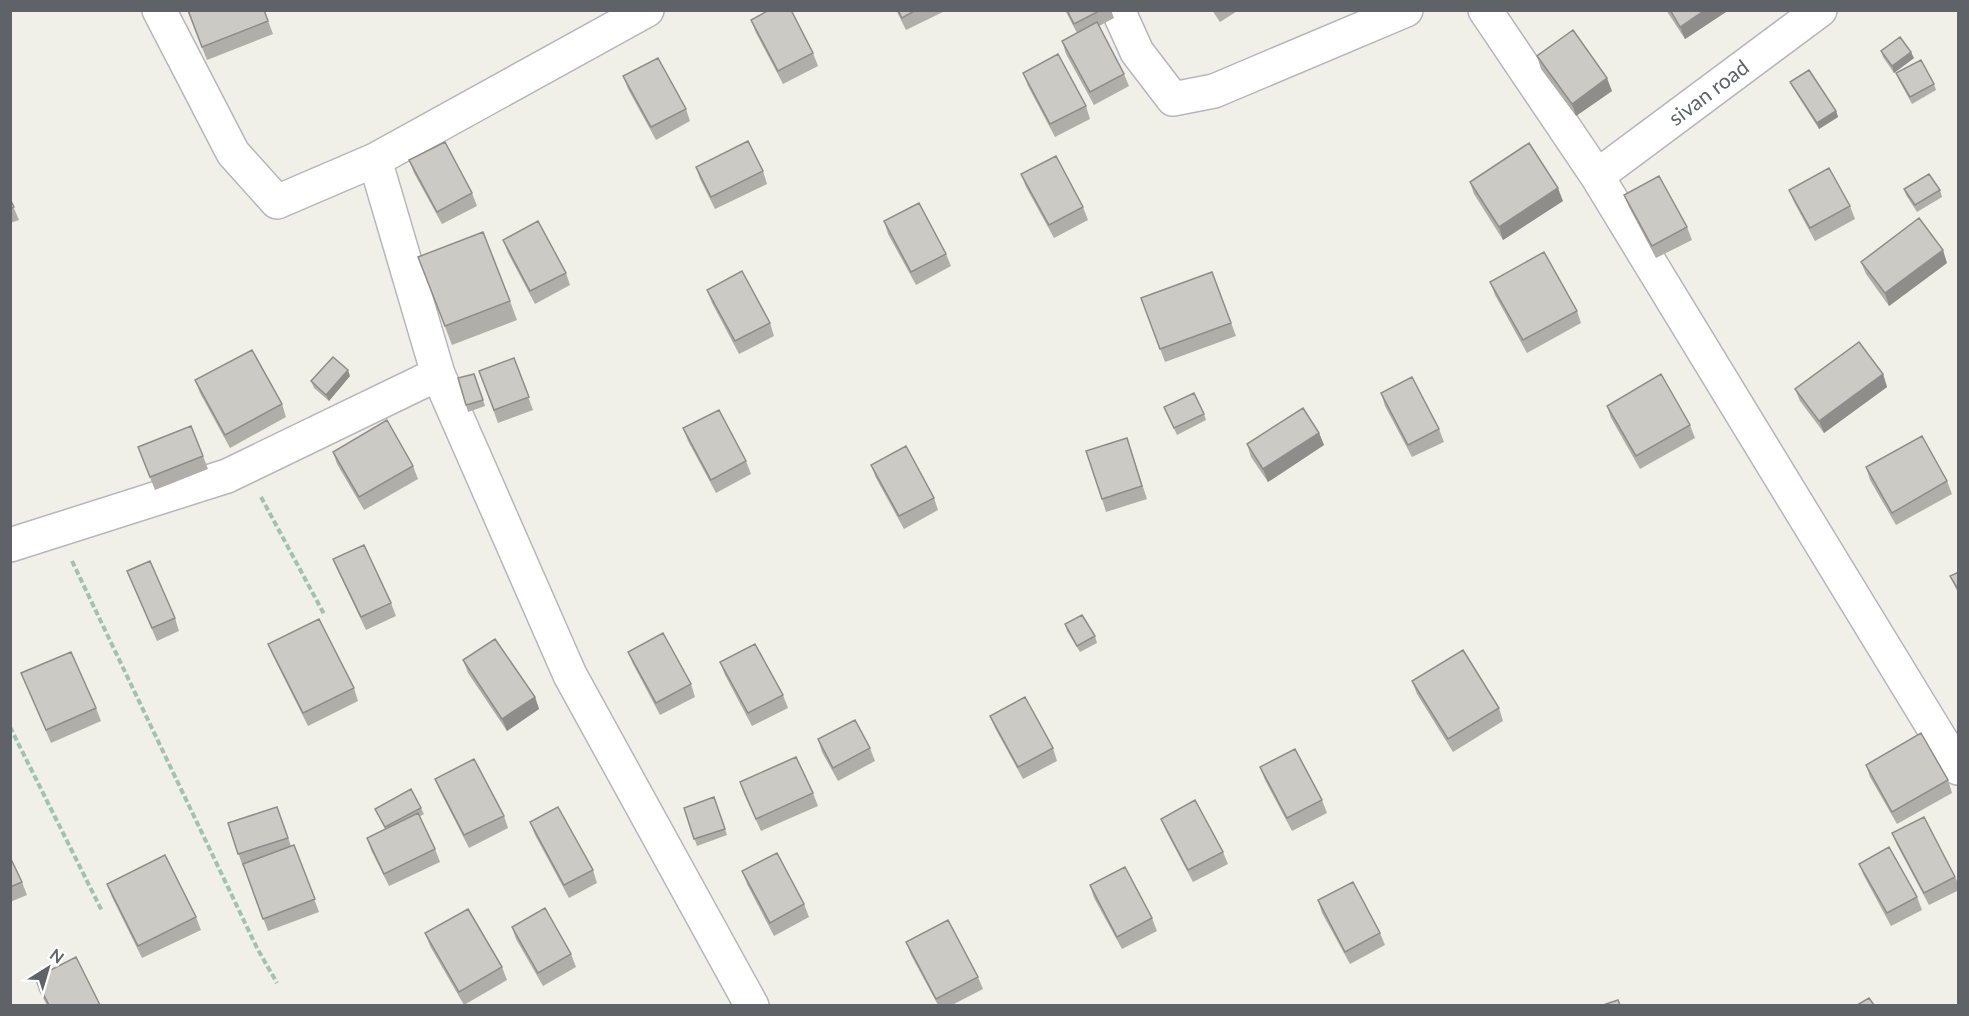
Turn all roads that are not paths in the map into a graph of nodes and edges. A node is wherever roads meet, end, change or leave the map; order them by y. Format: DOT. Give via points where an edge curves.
graph roads {
  1 [pos="159,10"];
  2 [pos="647,10"];
  3 [pos="1118,10"];
  4 [pos="1406,10"];
  5 [pos="1485,10"];
  6 [pos="1820,10"];
  7 [pos="375,160"];
  8 [pos="1597,176"];
  9 [pos="438,374"];
  10 [pos="10,545"];
  11 [pos="1959,768"];
  12 [pos="752,1005"];
  1 -- 7 [label="street" via="233,153 278,202"];
  2 -- 7 [label="street"];
  3 -- 4 [label="street" via="1137,52 1173,99 1214,91"];
  5 -- 8 [label="street"];
  6 -- 8 [label="street, sivan road"];
  7 -- 9 [label="street"];
  8 -- 11 [label="street"];
  9 -- 10 [label="street" via="227,476"];
  9 -- 12 [label="street" via="570,675"];
}
